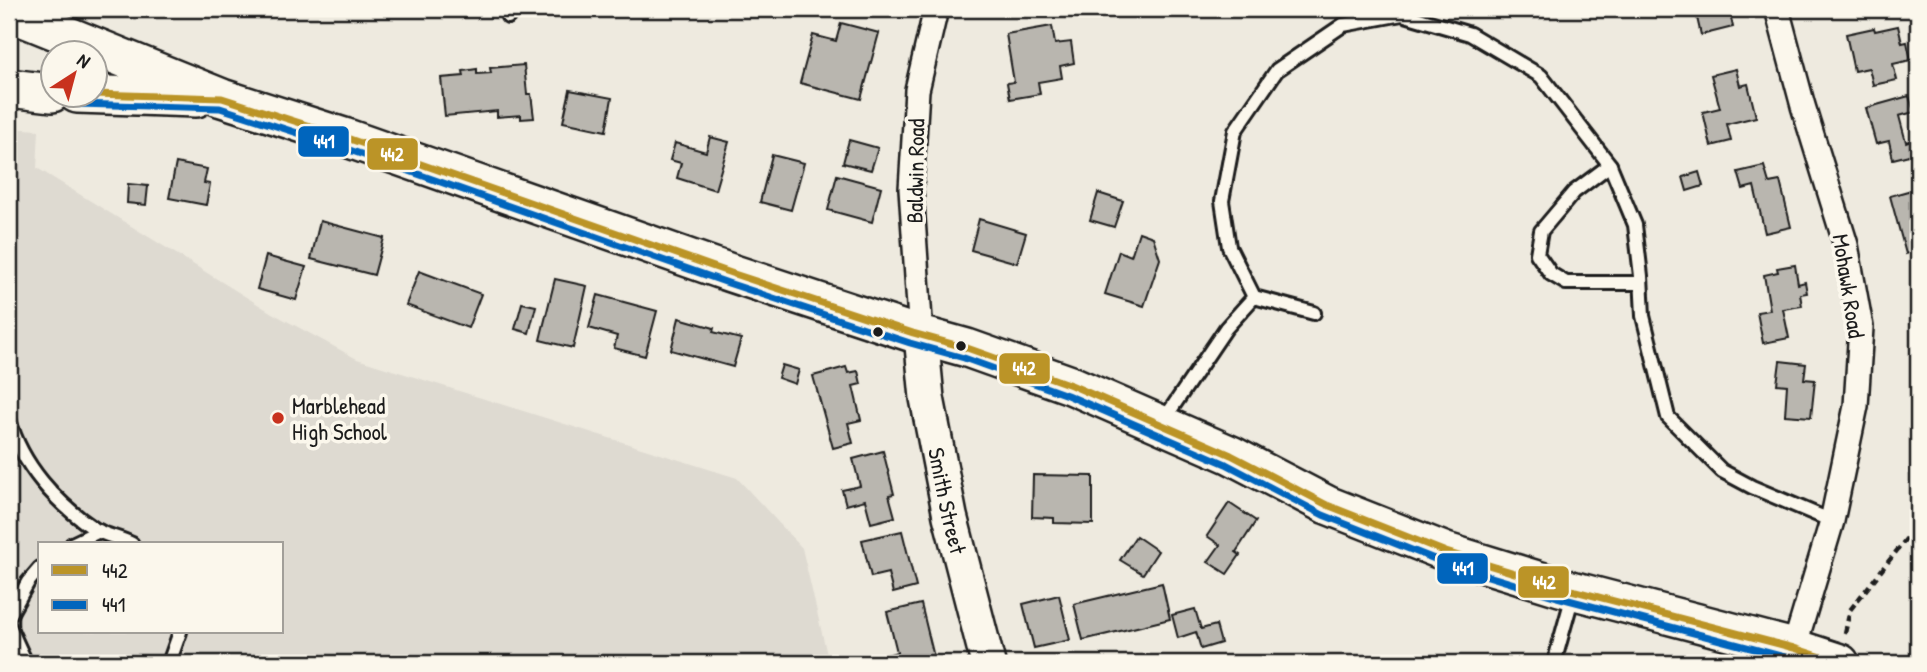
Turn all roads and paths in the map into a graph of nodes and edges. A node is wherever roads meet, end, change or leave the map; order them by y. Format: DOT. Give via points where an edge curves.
graph roads {
  1 [pos="936,9"];
  2 [pos="1777,9"];
  3 [pos="9,12"];
  4 [pos="9,89"];
  5 [pos="38,92"];
  6 [pos="108,95"];
  7 [pos="222,98"];
  8 [pos="1610,165"];
  9 [pos="1641,283"];
  10 [pos="1254,297"];
  11 [pos="1314,313"];
  12 [pos="921,335"];
  13 [pos="9,422"];
  14 [pos="1161,424"];
  15 [pos="1832,521"];
  16 [pos="1918,524"];
  17 [pos="99,531"];
  18 [pos="76,542"];
  19 [pos="127,542"];
  20 [pos="38,570"];
  21 [pos="1574,591"];
  22 [pos="9,616"];
  23 [pos="9,626"];
  24 [pos="179,634"];
  25 [pos="1819,656"];
  26 [pos="26,663"];
  27 [pos="169,663"];
  28 [pos="988,663"];
  29 [pos="1554,663"];
  1 -- 12 [label="street, Baldwin Road" via="917,90 911,189"];
  2 -- 15 [label="street, Mohawk Road" via="1846,245 1861,327 1856,406"];
  3 -- 7 [label="main road"];
  4 -- 5 [label="main road"];
  6 -- 7 [label="main road"];
  7 -- 12 [label="main road"];
  8 -- 9 [label="lane" via="1635,225"];
  8 -- 9 [label="lane" via="1574,191 1541,231 1537,254 1551,274 1566,283"];
  8 -- 10 [label="lane" via="1541,76 1470,34 1402,14 1343,25 1277,70 1235,131 1222,201 1229,247"];
  9 -- 15 [label="lane" via="1643,316 1668,417 1722,471"];
  10 -- 11 [label="lane"];
  10 -- 14 [label="lane" via="1226,328"];
  12 -- 14 [label="main road" via="1071,385"];
  12 -- 28 [label="street, Smith Street" via="927,398 950,516"];
  13 -- 17 [label="lane" via="52,494"];
  14 -- 21 [label="main road" via="1327,505 1446,552"];
  15 -- 25 [label="street, Mohawk Road"];
  16 -- 25 [label="path" via="1850,610 1845,634"];
  17 -- 18 [label="lane"];
  17 -- 19 [label="lane"];
  20 -- 22 [label="lane"];
  21 -- 25 [label="main road"];
  21 -- 29 [label="lane"];
  23 -- 26 [label="lane"];
  24 -- 27 [label="lane"];
}
